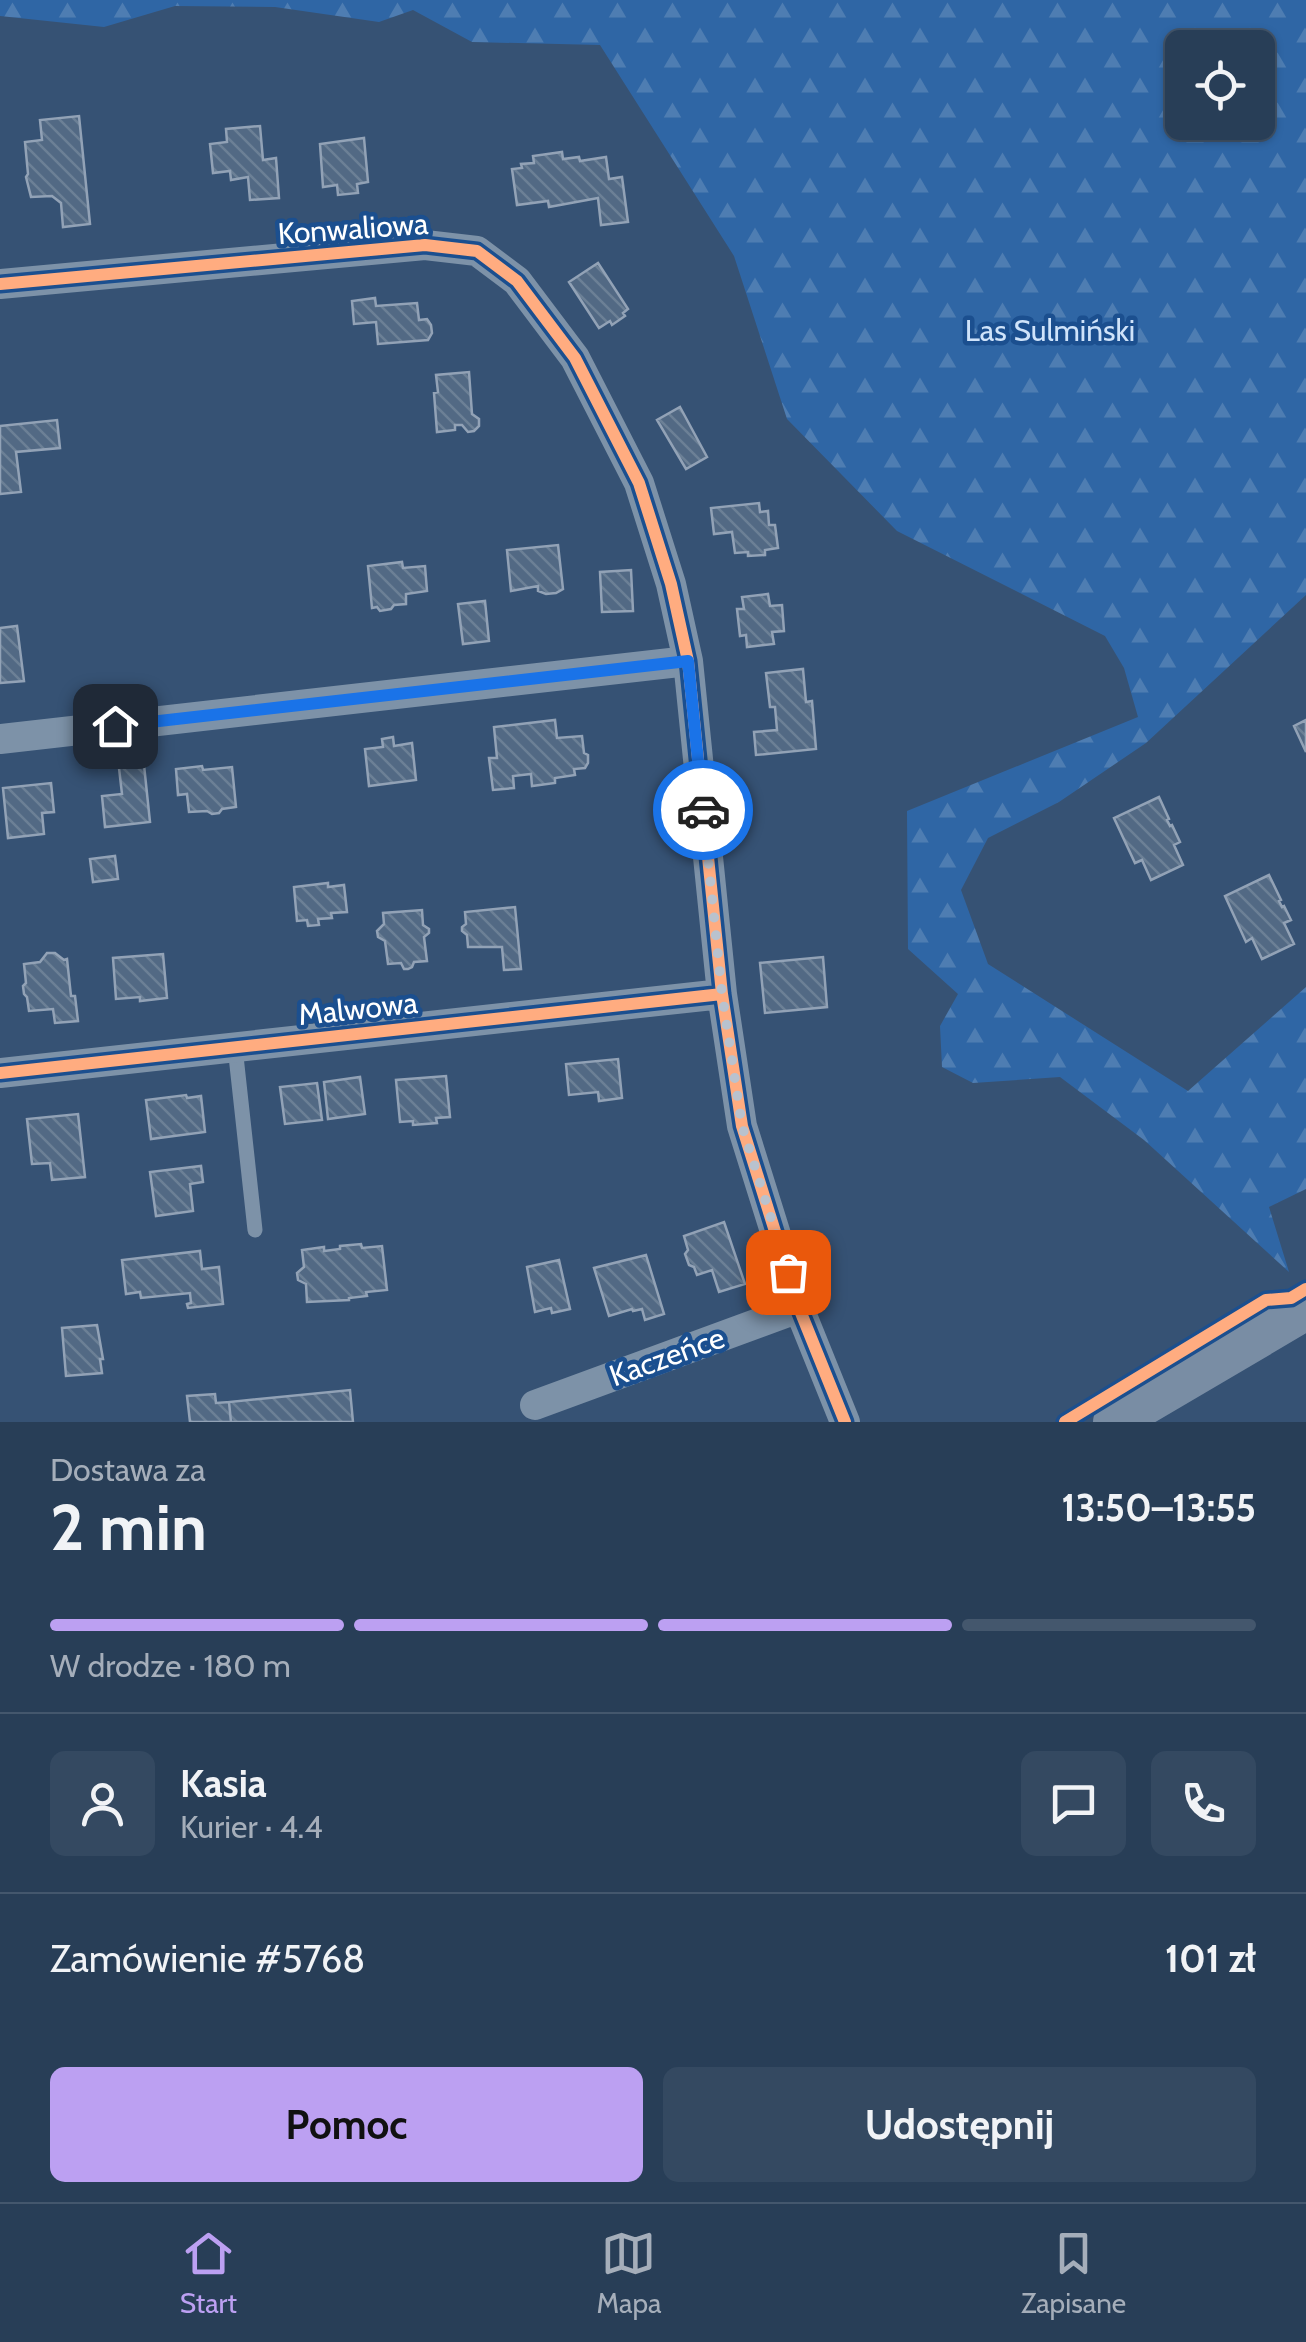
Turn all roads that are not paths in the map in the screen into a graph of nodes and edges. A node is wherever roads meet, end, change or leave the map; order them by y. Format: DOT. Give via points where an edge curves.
graph roads {
  1 [pos="0,284"];
  2 [pos="688,661"];
  3 [pos="0,739"];
  4 [pos="722,994"];
  5 [pos="235,1047"];
  6 [pos="0,1073"];
  7 [pos="255,1230"];
  8 [pos="799,1308"];
  9 [pos="1306,1309"];
  10 [pos="534,1405"];
  11 [pos="846,1422"];
  12 [pos="1114,1422"];
  1 -- 2 [label="street, Konwaliowa" via="425,245 477,251 518,281 576,358 638,483"];
  2 -- 3 [label="street"];
  2 -- 4 [label="street, Konwaliowa"];
  4 -- 5 [label="street, Malwowa"];
  4 -- 8 [label="street, Konwaliowa" via="742,1126"];
  5 -- 6 [label="street, Malwowa"];
  5 -- 7 [label="lane"];
  8 -- 10 [label="street, Kaczeńce"];
  8 -- 11 [label="street, Konwaliowa"];
  9 -- 12 [label="main road"];
}
